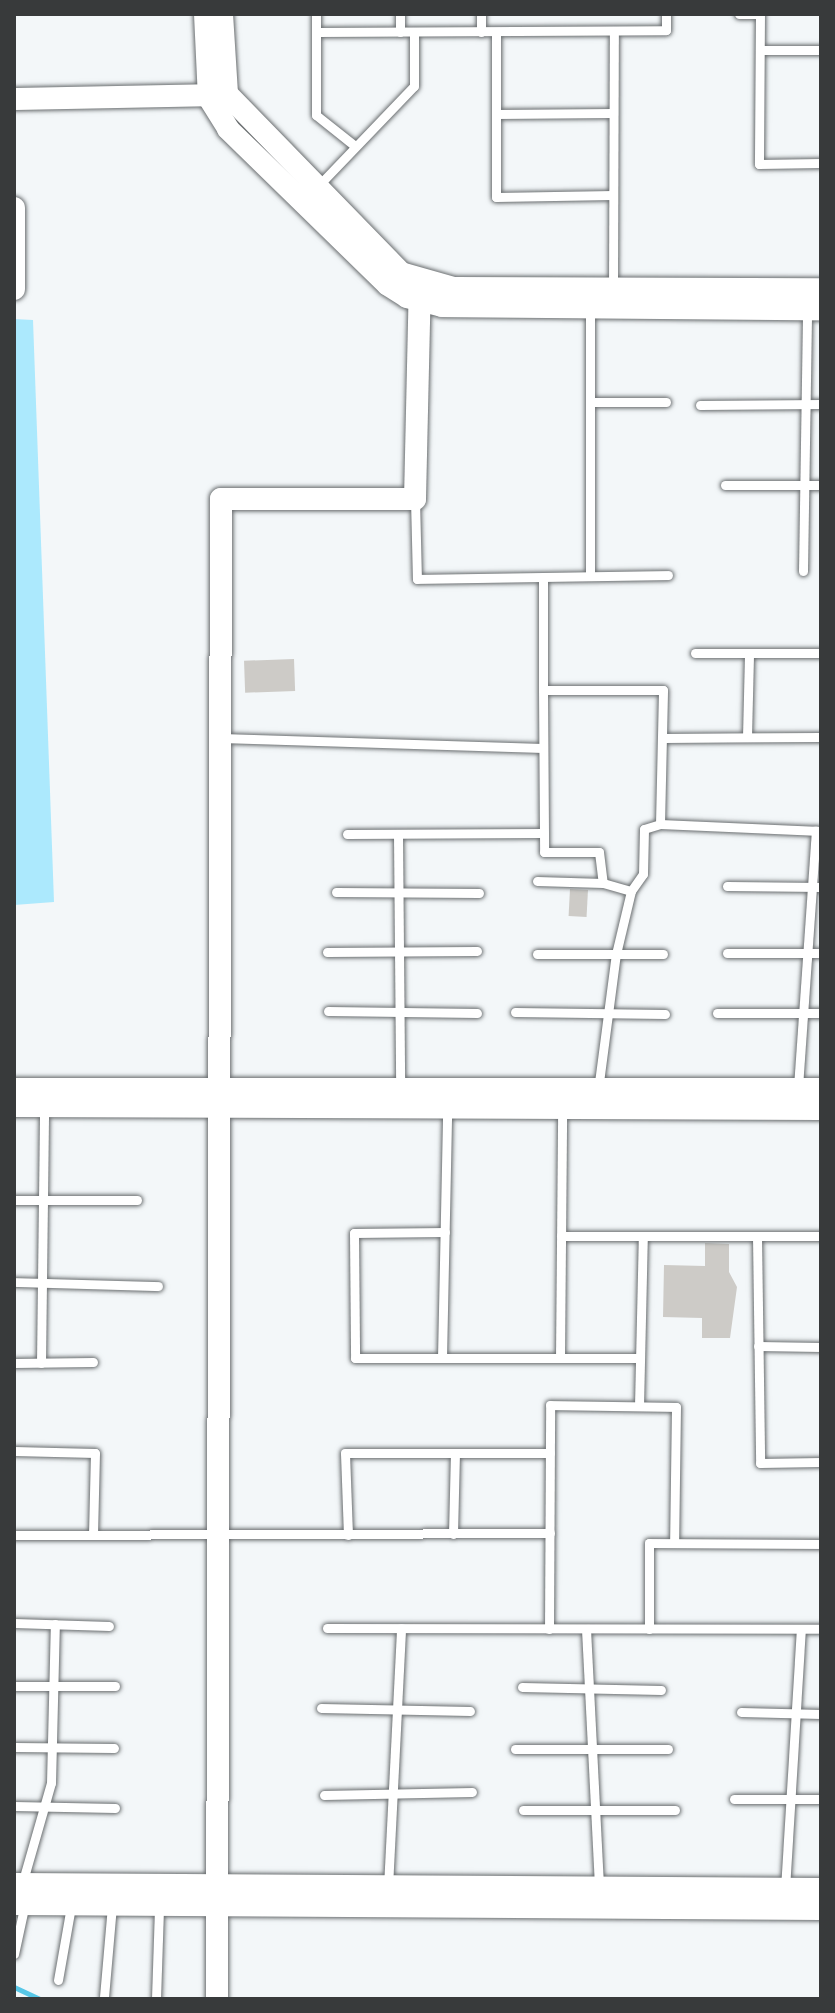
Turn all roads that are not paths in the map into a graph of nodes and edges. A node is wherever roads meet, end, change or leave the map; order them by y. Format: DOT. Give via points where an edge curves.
graph roads {
  1 [pos="205,14"];
  2 [pos="222,14"];
  3 [pos="316,14"];
  4 [pos="400,14"];
  5 [pos="481,14"];
  6 [pos="666,14"];
  7 [pos="739,14"];
  8 [pos="614,31"];
  9 [pos="316,32"];
  10 [pos="400,32"];
  11 [pos="414,32"];
  12 [pos="481,32"];
  13 [pos="496,32"];
  14 [pos="760,50"];
  15 [pos="821,50"];
  16 [pos="218,96"];
  17 [pos="14,99"];
  18 [pos="613,113"];
  19 [pos="496,114"];
  20 [pos="355,146"];
  21 [pos="821,163"];
  22 [pos="316,187"];
  23 [pos="613,195"];
  24 [pos="14,208"];
  25 [pos="613,288"];
  26 [pos="14,289"];
  27 [pos="821,289"];
  28 [pos="420,290"];
  29 [pos="590,307"];
  30 [pos="814,309"];
  31 [pos="590,402"];
  32 [pos="666,402"];
  33 [pos="805,404"];
  34 [pos="821,404"];
  35 [pos="700,405"];
  36 [pos="725,485"];
  37 [pos="804,485"];
  38 [pos="821,485"];
  39 [pos="415,499"];
  40 [pos="803,571"];
  41 [pos="668,575"];
  42 [pos="590,576"];
  43 [pos="543,577"];
  44 [pos="695,653"];
  45 [pos="749,653"];
  46 [pos="821,653"];
  47 [pos="543,690"];
  48 [pos="747,737"];
  49 [pos="821,737"];
  50 [pos="221,738"];
  51 [pos="663,738"];
  52 [pos="543,748"];
  53 [pos="660,824"];
  54 [pos="818,831"];
  55 [pos="544,833"];
  56 [pos="347,834"];
  57 [pos="398,835"];
  58 [pos="537,881"];
  59 [pos="603,883"];
  60 [pos="727,886"];
  61 [pos="817,887"];
  62 [pos="631,891"];
  63 [pos="336,892"];
  64 [pos="399,893"];
  65 [pos="479,893"];
  66 [pos="399,951"];
  67 [pos="477,951"];
  68 [pos="327,952"];
  69 [pos="727,953"];
  70 [pos="808,953"];
  71 [pos="821,953"];
  72 [pos="537,954"];
  73 [pos="616,954"];
  74 [pos="663,954"];
  75 [pos="328,1011"];
  76 [pos="399,1012"];
  77 [pos="515,1012"];
  78 [pos="477,1013"];
  79 [pos="608,1013"];
  80 [pos="717,1013"];
  81 [pos="803,1013"];
  82 [pos="821,1013"];
  83 [pos="665,1014"];
  84 [pos="400,1088"];
  85 [pos="14,1089"];
  86 [pos="810,1089"];
  87 [pos="220,1097"];
  88 [pos="598,1098"];
  89 [pos="14,1106"];
  90 [pos="44,1106"];
  91 [pos="447,1106"];
  92 [pos="562,1107"];
  93 [pos="821,1109"];
  94 [pos="14,1200"];
  95 [pos="43,1200"];
  96 [pos="137,1200"];
  97 [pos="445,1232"];
  98 [pos="561,1236"];
  99 [pos="643,1236"];
  100 [pos="757,1236"];
  101 [pos="821,1236"];
  102 [pos="14,1282"];
  103 [pos="42,1283"];
  104 [pos="158,1286"];
  105 [pos="758,1346"];
  106 [pos="821,1347"];
  107 [pos="442,1358"];
  108 [pos="560,1358"];
  109 [pos="640,1358"];
  110 [pos="93,1362"];
  111 [pos="14,1363"];
  112 [pos="41,1363"];
  113 [pos="639,1406"];
  114 [pos="14,1451"];
  115 [pos="455,1453"];
  116 [pos="550,1453"];
  117 [pos="821,1462"];
  118 [pos="550,1533"];
  119 [pos="453,1534"];
  120 [pos="14,1535"];
  121 [pos="93,1535"];
  122 [pos="218,1535"];
  123 [pos="348,1535"];
  124 [pos="674,1543"];
  125 [pos="821,1544"];
  126 [pos="14,1623"];
  127 [pos="55,1624"];
  128 [pos="109,1626"];
  129 [pos="327,1628"];
  130 [pos="401,1628"];
  131 [pos="549,1629"];
  132 [pos="586,1629"];
  133 [pos="649,1629"];
  134 [pos="801,1629"];
  135 [pos="821,1629"];
  136 [pos="14,1686"];
  137 [pos="53,1686"];
  138 [pos="115,1686"];
  139 [pos="522,1687"];
  140 [pos="589,1688"];
  141 [pos="661,1690"];
  142 [pos="321,1708"];
  143 [pos="397,1709"];
  144 [pos="470,1711"];
  145 [pos="741,1712"];
  146 [pos="795,1714"];
  147 [pos="821,1714"];
  148 [pos="14,1747"];
  149 [pos="52,1747"];
  150 [pos="114,1748"];
  151 [pos="515,1749"];
  152 [pos="592,1749"];
  153 [pos="668,1749"];
  154 [pos="472,1792"];
  155 [pos="393,1794"];
  156 [pos="324,1795"];
  157 [pos="734,1799"];
  158 [pos="791,1799"];
  159 [pos="821,1799"];
  160 [pos="14,1806"];
  161 [pos="44,1807"];
  162 [pos="115,1808"];
  163 [pos="523,1810"];
  164 [pos="595,1810"];
  165 [pos="675,1810"];
  166 [pos="388,1887"];
  167 [pos="599,1888"];
  168 [pos="785,1889"];
  169 [pos="821,1889"];
  170 [pos="19,1894"];
  171 [pos="217,1897"];
  172 [pos="71,1906"];
  173 [pos="112,1906"];
  174 [pos="159,1907"];
  175 [pos="821,1909"];
  176 [pos="14,1954"];
  177 [pos="58,1980"];
  178 [pos="104,1997"];
  179 [pos="156,1999"];
  180 [pos="217,1999"];
  1 -- 16 [label="street"];
  2 -- 16 [label="street"];
  3 -- 9 [label="lane"];
  4 -- 10 [label="lane"];
  5 -- 12 [label="lane"];
  6 -- 8 [label="lane" via="666,30"];
  7 -- 14 [label="lane" via="760,14"];
  8 -- 13 [label="lane"];
  8 -- 18 [label="lane"];
  9 -- 10 [label="lane"];
  9 -- 20 [label="lane" via="316,115"];
  10 -- 11 [label="lane"];
  11 -- 12 [label="lane"];
  11 -- 20 [label="lane" via="414,86"];
  12 -- 13 [label="lane"];
  13 -- 19 [label="lane"];
  14 -- 15 [label="lane"];
  14 -- 21 [label="lane" via="759,164"];
  16 -- 17 [label="street"];
  16 -- 22 [label="street"];
  16 -- 28 [label="street" via="228,129 388,285"];
  18 -- 19 [label="lane"];
  18 -- 23 [label="lane"];
  19 -- 23 [label="lane" via="496,197"];
  20 -- 22 [label="lane"];
  22 -- 28 [label="street"];
  23 -- 25 [label="lane"];
  24 -- 26 [label="street"];
  25 -- 27 [label="street"];
  25 -- 28 [label="street"];
  28 -- 29 [label="street" via="442,306"];
  28 -- 39 [label="street"];
  29 -- 30 [label="street"];
  29 -- 31 [label="lane"];
  30 -- 33 [label="lane"];
  31 -- 32 [label="lane"];
  31 -- 42 [label="lane"];
  33 -- 34 [label="lane"];
  33 -- 35 [label="lane"];
  33 -- 37 [label="lane"];
  36 -- 37 [label="lane"];
  37 -- 38 [label="lane"];
  37 -- 40 [label="lane"];
  39 -- 43 [label="lane" via="417,579"];
  39 -- 50 [label="street" via="221,499"];
  41 -- 42 [label="lane"];
  42 -- 43 [label="lane"];
  43 -- 47 [label="lane"];
  44 -- 45 [label="lane"];
  45 -- 46 [label="lane"];
  45 -- 48 [label="lane"];
  47 -- 51 [label="lane" via="663,690"];
  47 -- 52 [label="lane"];
  48 -- 49 [label="lane"];
  48 -- 51 [label="lane"];
  50 -- 52 [label="lane"];
  50 -- 87 [label="street"];
  51 -- 53 [label="lane"];
  52 -- 55 [label="lane"];
  53 -- 54 [label="lane"];
  53 -- 62 [label="lane" via="644,829 643,874"];
  54 -- 61 [label="lane"];
  55 -- 57 [label="lane"];
  55 -- 59 [label="lane" via="544,852 599,852"];
  56 -- 57 [label="lane"];
  57 -- 64 [label="lane"];
  58 -- 59 [label="lane"];
  59 -- 62 [label="lane"];
  60 -- 61 [label="lane"];
  61 -- 70 [label="lane"];
  62 -- 73 [label="lane"];
  63 -- 64 [label="lane"];
  64 -- 65 [label="lane"];
  64 -- 66 [label="lane"];
  66 -- 67 [label="lane"];
  66 -- 68 [label="lane"];
  66 -- 76 [label="lane"];
  69 -- 70 [label="lane"];
  70 -- 71 [label="lane"];
  70 -- 81 [label="lane"];
  72 -- 73 [label="lane"];
  73 -- 74 [label="lane"];
  73 -- 79 [label="lane"];
  75 -- 76 [label="lane"];
  76 -- 78 [label="lane"];
  76 -- 84 [label="lane"];
  77 -- 79 [label="lane"];
  79 -- 83 [label="lane"];
  79 -- 88 [label="lane"];
  80 -- 81 [label="lane"];
  81 -- 82 [label="lane"];
  81 -- 86 [label="lane"];
  84 -- 87 [label="street"];
  84 -- 88 [label="street"];
  85 -- 87 [label="street"];
  86 -- 88 [label="street"];
  87 -- 90 [label="street"];
  87 -- 91 [label="street"];
  87 -- 122 [label="street"];
  88 -- 92 [label="street"];
  88 -- 93 [label="street"];
  89 -- 90 [label="street"];
  90 -- 95 [label="lane"];
  91 -- 92 [label="street"];
  91 -- 97 [label="lane"];
  92 -- 98 [label="lane"];
  94 -- 95 [label="lane"];
  95 -- 96 [label="lane"];
  95 -- 103 [label="lane"];
  97 -- 107 [label="lane"];
  97 -- 107 [label="lane" via="354,1233 355,1358"];
  98 -- 99 [label="lane"];
  98 -- 108 [label="lane"];
  99 -- 100 [label="lane"];
  99 -- 109 [label="lane"];
  100 -- 101 [label="lane"];
  100 -- 105 [label="lane"];
  102 -- 103 [label="lane"];
  103 -- 104 [label="lane"];
  103 -- 112 [label="lane"];
  105 -- 106 [label="lane"];
  105 -- 117 [label="lane" via="760,1463"];
  107 -- 108 [label="lane"];
  108 -- 109 [label="lane"];
  109 -- 113 [label="lane"];
  110 -- 112 [label="lane"];
  111 -- 112 [label="lane"];
  113 -- 116 [label="lane" via="550,1405"];
  113 -- 124 [label="lane" via="676,1407"];
  114 -- 121 [label="lane" via="95,1453"];
  115 -- 116 [label="lane"];
  115 -- 119 [label="lane"];
  115 -- 123 [label="lane" via="345,1453"];
  116 -- 118 [label="lane"];
  118 -- 119 [label="lane"];
  118 -- 131 [label="lane"];
  119 -- 123 [label="lane"];
  120 -- 121 [label="lane"];
  121 -- 122 [label="lane"];
  122 -- 123 [label="lane"];
  122 -- 171 [label="street"];
  124 -- 125 [label="lane"];
  124 -- 133 [label="lane" via="649,1543"];
  126 -- 127 [label="lane"];
  127 -- 128 [label="lane"];
  127 -- 137 [label="lane"];
  129 -- 130 [label="lane"];
  130 -- 131 [label="lane"];
  130 -- 143 [label="lane"];
  131 -- 132 [label="lane"];
  132 -- 133 [label="lane"];
  132 -- 140 [label="lane"];
  133 -- 134 [label="lane"];
  134 -- 135 [label="lane"];
  134 -- 146 [label="lane"];
  136 -- 137 [label="lane"];
  137 -- 138 [label="lane"];
  137 -- 149 [label="lane"];
  139 -- 140 [label="lane"];
  140 -- 141 [label="lane"];
  140 -- 152 [label="lane"];
  142 -- 143 [label="lane"];
  143 -- 144 [label="lane"];
  143 -- 155 [label="lane"];
  145 -- 146 [label="lane"];
  146 -- 147 [label="lane"];
  146 -- 158 [label="lane"];
  148 -- 149 [label="lane"];
  149 -- 150 [label="lane"];
  149 -- 161 [label="lane"];
  151 -- 152 [label="lane"];
  152 -- 153 [label="lane"];
  152 -- 164 [label="lane"];
  154 -- 155 [label="lane"];
  155 -- 156 [label="lane"];
  155 -- 166 [label="lane"];
  157 -- 158 [label="lane"];
  158 -- 159 [label="lane"];
  158 -- 168 [label="lane"];
  160 -- 161 [label="lane"];
  161 -- 162 [label="lane"];
  161 -- 170 [label="lane"];
  163 -- 164 [label="lane"];
  164 -- 165 [label="lane"];
  164 -- 167 [label="lane"];
  166 -- 167 [label="street"];
  166 -- 171 [label="street"];
  167 -- 168 [label="street"];
  168 -- 169 [label="street"];
  170 -- 171 [label="street"];
  170 -- 172 [label="street"];
  170 -- 176 [label="lane"];
  171 -- 174 [label="street"];
  171 -- 175 [label="street"];
  171 -- 180 [label="street"];
  172 -- 173 [label="street"];
  172 -- 177 [label="lane"];
  173 -- 174 [label="street"];
  173 -- 178 [label="lane"];
  174 -- 179 [label="lane"];
}
